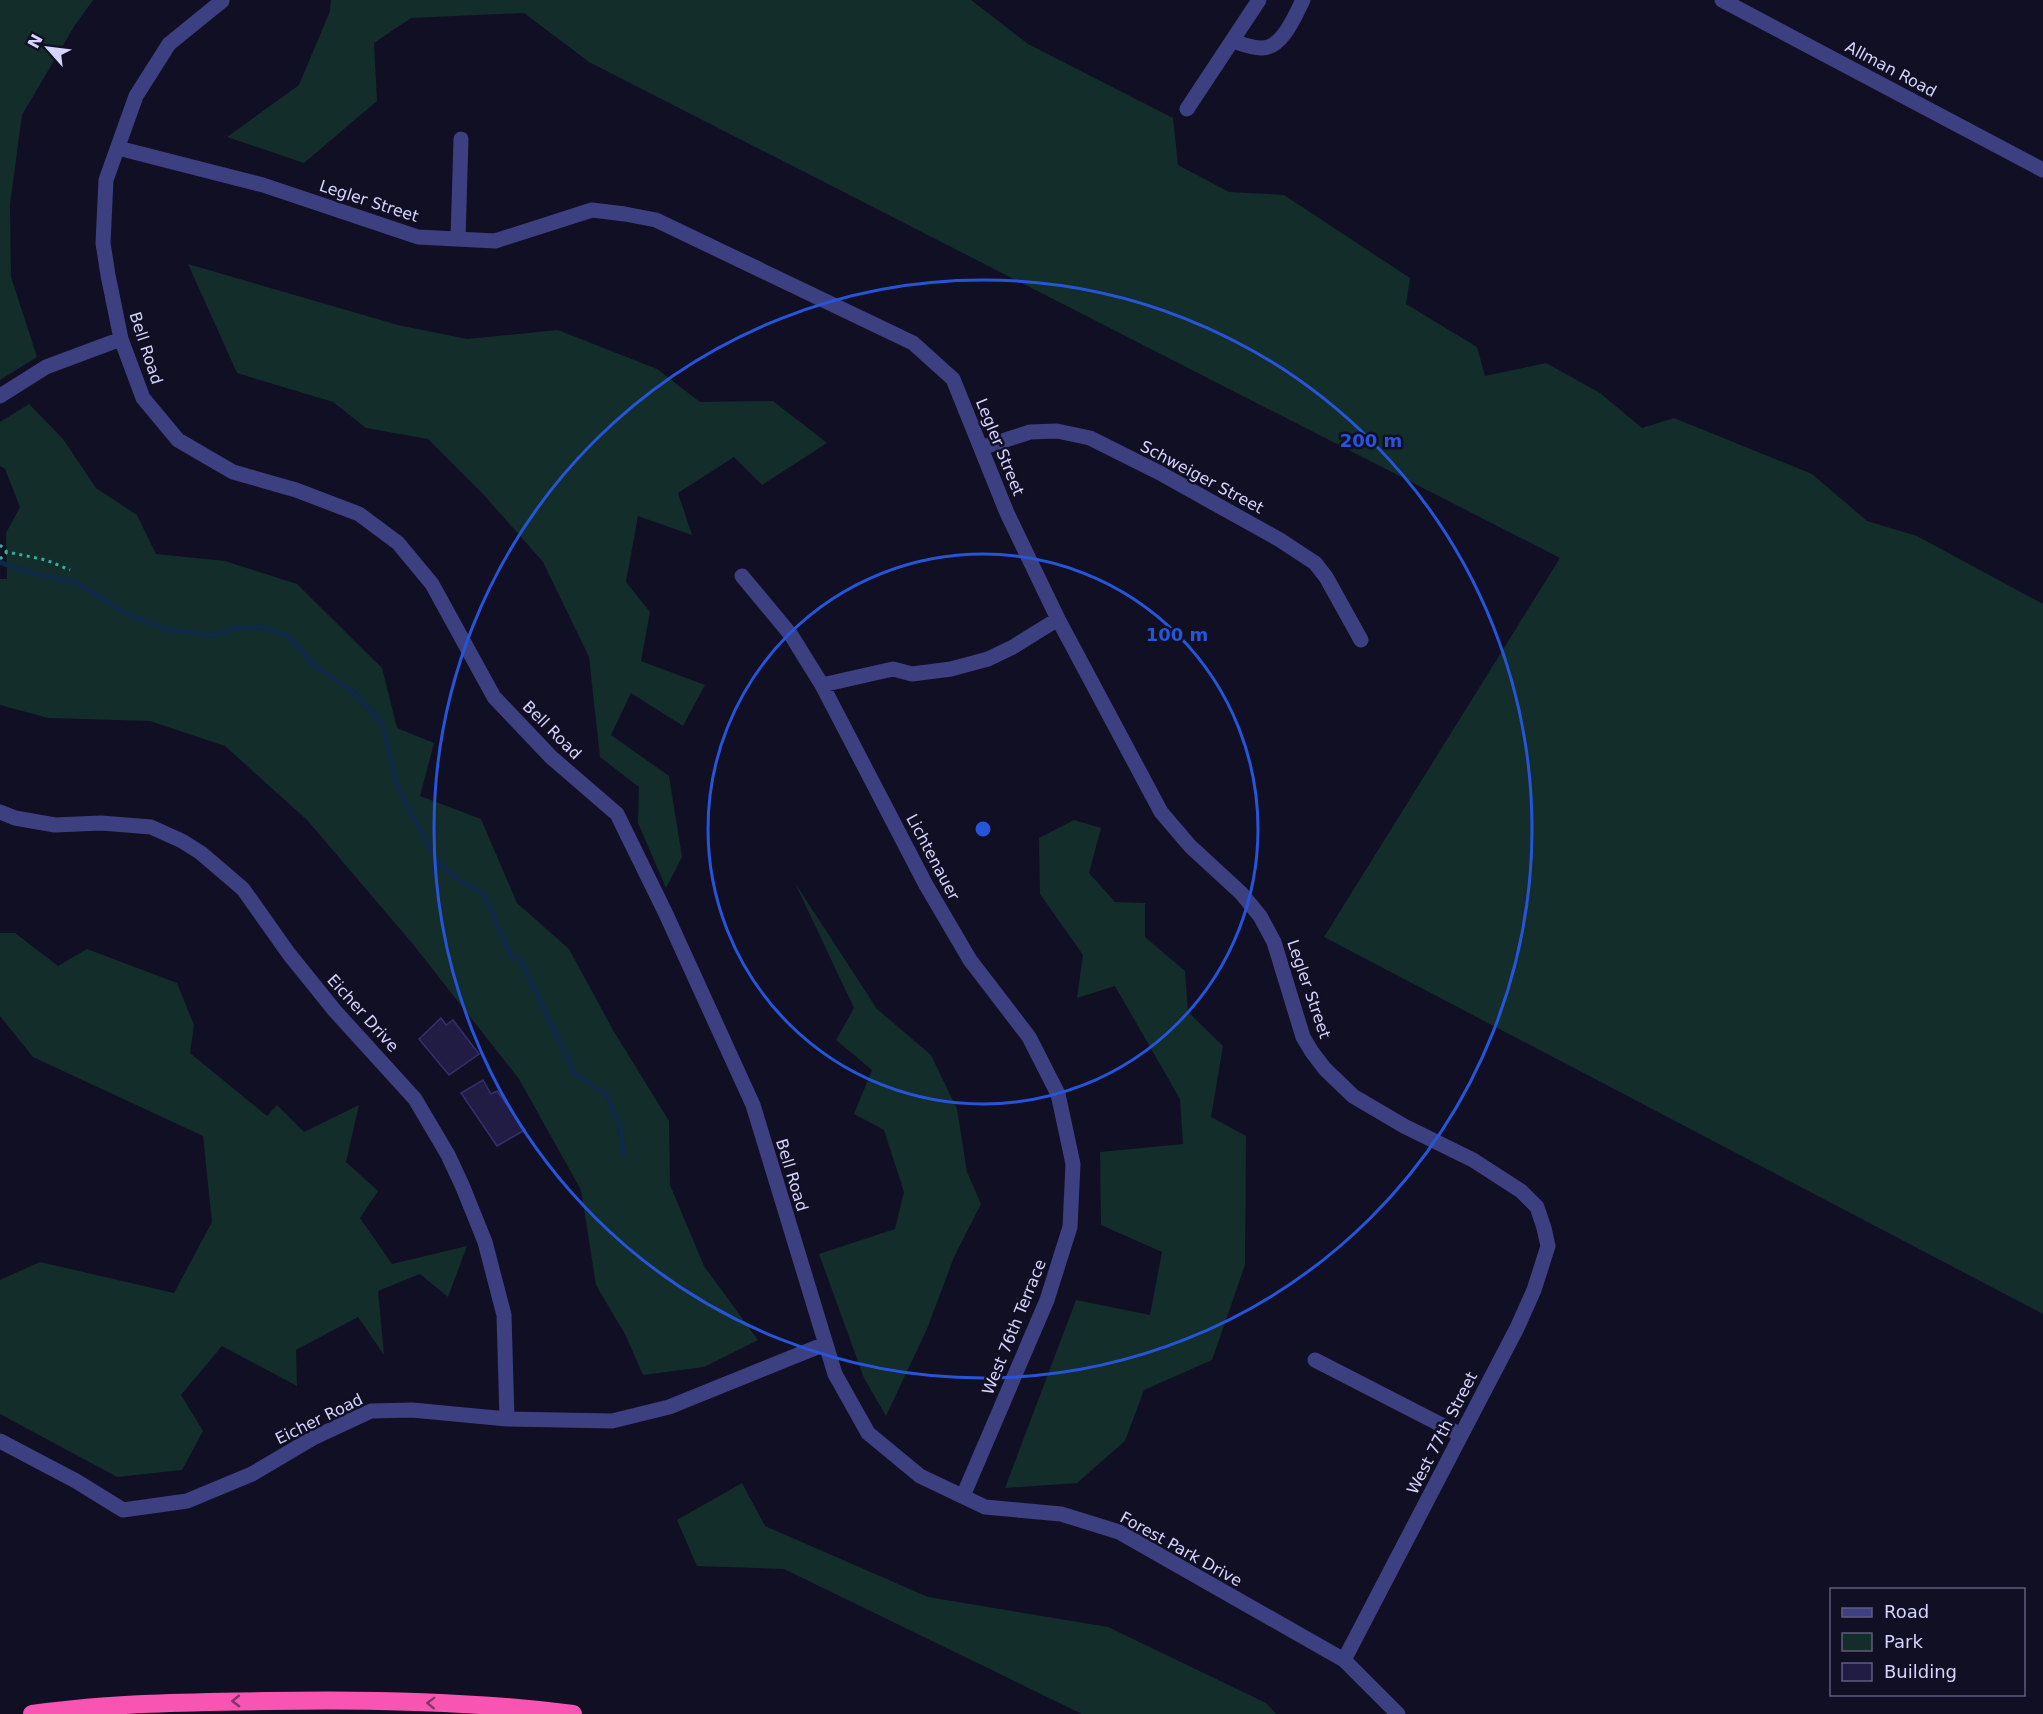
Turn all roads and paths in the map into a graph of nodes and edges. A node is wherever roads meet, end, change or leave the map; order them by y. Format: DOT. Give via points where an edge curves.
graph roads {
  1 [pos="1259,0"];
  2 [pos="1303,0"];
  3 [pos="1722,0"];
  4 [pos="222,1"];
  5 [pos="1233,40"];
  6 [pos="1187,109"];
  7 [pos="461,139"];
  8 [pos="118,148"];
  9 [pos="2043,170"];
  10 [pos="458,239"];
  11 [pos="121,339"];
  12 [pos="0,396"];
  13 [pos="981,448"];
  14 [pos="0,544"];
  15 [pos="8,552"];
  16 [pos="0,559"];
  17 [pos="70,570"];
  18 [pos="742,576"];
  19 [pos="1058,619"];
  20 [pos="1360,640"];
  21 [pos="822,685"];
  22 [pos="0,812"];
  23 [pos="1073,1164"];
  24 [pos="1540,1216"];
  25 [pos="825,1344"];
  26 [pos="1315,1360"];
  27 [pos="507,1419"];
  28 [pos="1461,1435"];
  29 [pos="0,1441"];
  30 [pos="963,1496"];
  31 [pos="1344,1660"];
  32 [pos="32,1714"];
  33 [pos="573,1714"];
  34 [pos="1398,1714"];
  1 -- 5 [label="street"];
  2 -- 5 [label="street" via="1273,45 1251,47"];
  3 -- 9 [label="street, Allman Road"];
  4 -- 8 [label="street, Bell Road" via="169,44 136,96"];
  5 -- 6 [label="street"];
  7 -- 10 [label="street"];
  8 -- 10 [label="street, Legler Street" via="263,185 417,237"];
  8 -- 11 [label="street, Bell Road" via="106,180 104,243"];
  10 -- 13 [label="street, Legler Street" via="495,241 592,210 656,220 913,343 953,380"];
  11 -- 12 [label="street" via="46,367"];
  11 -- 25 [label="street, Bell Road" via="143,398 178,440 233,472 359,514 398,543 432,584 494,697 551,757 617,814 753,1105"];
  13 -- 19 [label="street, Legler Street"];
  13 -- 20 [label="street, Schweiger Street" via="1030,432 1057,431 1090,438 1150,468 1315,563"];
  14 -- 15 [label="path"];
  15 -- 16 [label="path"];
  15 -- 17 [label="path"];
  18 -- 21 [label="street, Lichtenauer" via="791,635"];
  19 -- 21 [label="street" via="988,659 912,674 893,669"];
  19 -- 24 [label="street, Legler Street" via="1161,812 1260,916 1274,942 1303,1037 1325,1069 1353,1096 1473,1160 1521,1191"];
  21 -- 23 [label="street, Lichtenauer" via="926,885 970,960 1029,1037 1058,1094"];
  22 -- 27 [label="street, Eicher Drive" via="55,825 101,823 151,828 201,853 243,889 335,1011 415,1099 448,1155 484,1242 504,1315"];
  23 -- 30 [label="street, West 76th Terrace" via="1070,1227 1047,1300"];
  24 -- 28 [label="street, West 77th Street" via="1548,1246 1534,1290"];
  25 -- 27 [label="street, Eicher Road" via="669,1407 612,1421"];
  25 -- 30 [label="street, Forest Park Drive" via="835,1374 868,1433 920,1476"];
  26 -- 28 [label="street"];
  27 -- 29 [label="street, Eicher Road" via="412,1410 372,1411 313,1438 252,1474 187,1501 123,1510"];
  28 -- 31 [label="street, West 77th Street"];
  30 -- 31 [label="street, Forest Park Drive" via="985,1507 1061,1514 1119,1532"];
  31 -- 34 [label="street, Forest Park Drive"];
  33 -- 32 [label="highway, one-way" via="326,1700 205,1702"];
}
